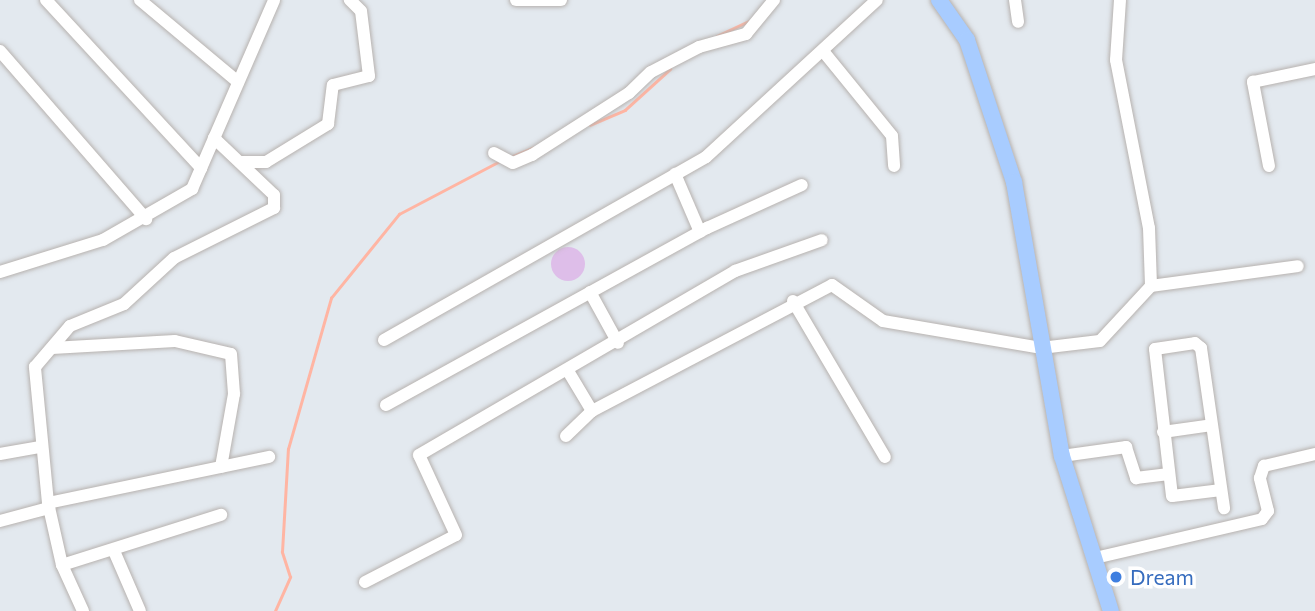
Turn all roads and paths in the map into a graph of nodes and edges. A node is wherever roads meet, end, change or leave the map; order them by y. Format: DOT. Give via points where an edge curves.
graph roads {
  1 [pos="46,0"];
  2 [pos="140,0"];
  3 [pos="274,0"];
  4 [pos="350,0"];
  5 [pos="516,0"];
  6 [pos="561,0"];
  7 [pos="774,0"];
  8 [pos="877,0"];
  9 [pos="939,0"];
  10 [pos="1016,0"];
  11 [pos="1120,0"];
  12 [pos="1018,22"];
  13 [pos="0,51"];
  14 [pos="823,51"];
  15 [pos="1315,69"];
  16 [pos="237,82"];
  17 [pos="214,138"];
  18 [pos="503,158"];
  19 [pos="240,162"];
  20 [pos="894,166"];
  21 [pos="1269,166"];
  22 [pos="201,168"];
  23 [pos="674,174"];
  24 [pos="802,185"];
  25 [pos="146,219"];
  26 [pos="700,232"];
  27 [pos="822,240"];
  28 [pos="1298,266"];
  29 [pos="0,272"];
  30 [pos="1151,286"];
  31 [pos="590,292"];
  32 [pos="793,300"];
  33 [pos="384,340"];
  34 [pos="618,342"];
  35 [pos="52,348"];
  36 [pos="1041,348"];
  37 [pos="568,371"];
  38 [pos="386,405"];
  39 [pos="592,411"];
  40 [pos="1212,425"];
  41 [pos="1163,432"];
  42 [pos="566,436"];
  43 [pos="40,447"];
  44 [pos="0,454"];
  45 [pos="1315,454"];
  46 [pos="1062,456"];
  47 [pos="269,457"];
  48 [pos="886,457"];
  49 [pos="221,467"];
  50 [pos="1168,474"];
  51 [pos="1220,490"];
  52 [pos="48,506"];
  53 [pos="1224,508"];
  54 [pos="221,515"];
  55 [pos="0,521"];
  56 [pos="114,551"];
  57 [pos="1095,558"];
  58 [pos="62,565"];
  59 [pos="365,582"];
  60 [pos="83,611"];
  61 [pos="139,611"];
  62 [pos="1111,611"];
  1 -- 22 [label="street"];
  2 -- 16 [label="street"];
  3 -- 16 [label="street"];
  4 -- 19 [label="street" via="362,11 369,76 333,85 328,124 266,162"];
  5 -- 6 [label="street"];
  7 -- 18 [label="street" via="746,34 699,47 651,72 629,93"];
  8 -- 14 [label="street"];
  9 -- 36 [label="main road" via="967,40 1014,182"];
  10 -- 12 [label="street"];
  11 -- 30 [label="street" via="1116,60 1149,228"];
  13 -- 25 [label="street"];
  14 -- 20 [label="street" via="892,136"];
  14 -- 23 [label="street" via="736,135"];
  15 -- 21 [label="street" via="1253,82"];
  16 -- 17 [label="street"];
  17 -- 19 [label="street"];
  17 -- 22 [label="street"];
  19 -- 35 [label="street" via="274,195 274,208 174,258 129,301 70,326"];
  22 -- 25 [label="street" via="192,189"];
  23 -- 26 [label="street"];
  23 -- 33 [label="street"];
  24 -- 26 [label="street"];
  25 -- 29 [label="street" via="103,240"];
  26 -- 31 [label="street"];
  27 -- 34 [label="street" via="735,271"];
  28 -- 30 [label="street"];
  30 -- 36 [label="street" via="1100,341"];
  31 -- 34 [label="street"];
  31 -- 38 [label="street"];
  32 -- 36 [label="street" via="836,285 883,321"];
  32 -- 39 [label="street"];
  32 -- 48 [label="street"];
  34 -- 37 [label="street"];
  35 -- 43 [label="street" via="35,367"];
  35 -- 49 [label="street" via="175,341 231,354 234,394"];
  36 -- 46 [label="main road"];
  37 -- 39 [label="street"];
  37 -- 59 [label="street" via="419,456 456,535"];
  39 -- 42 [label="street"];
  40 -- 41 [label="street"];
  40 -- 41 [label="street" via="1195,343 1153,350"];
  40 -- 51 [label="street"];
  41 -- 50 [label="street"];
  43 -- 44 [label="street"];
  43 -- 52 [label="street"];
  45 -- 57 [label="street" via="1264,466 1260,478 1268,511 1262,519"];
  46 -- 50 [label="street" via="1126,447 1136,478"];
  46 -- 57 [label="main road"];
  47 -- 49 [label="street"];
  49 -- 52 [label="street"];
  50 -- 51 [label="street" via="1174,498"];
  51 -- 53 [label="street"];
  52 -- 55 [label="street"];
  52 -- 58 [label="street"];
  54 -- 56 [label="street" via="132,540"];
  56 -- 58 [label="street"];
  56 -- 61 [label="street"];
  57 -- 62 [label="main road"];
  58 -- 60 [label="street"];
}
